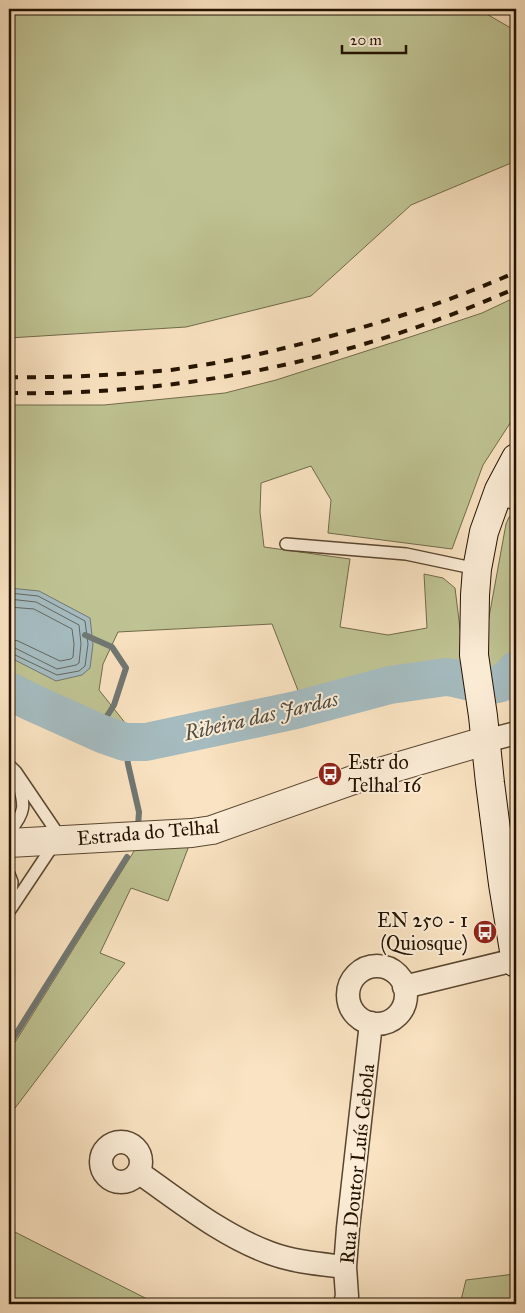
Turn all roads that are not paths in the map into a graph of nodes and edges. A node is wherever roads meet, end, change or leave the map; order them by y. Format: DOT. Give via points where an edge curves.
graph roads {
  1 [pos="516,458"];
  2 [pos="507,496"];
  3 [pos="286,544"];
  4 [pos="477,569"];
  5 [pos="484,728"];
  6 [pos="516,733"];
  7 [pos="12,769"];
  8 [pos="9,832"];
  9 [pos="56,841"];
  10 [pos="9,844"];
  11 [pos="9,874"];
  12 [pos="9,910"];
  13 [pos="516,962"];
  14 [pos="404,987"];
  15 [pos="371,1024"];
  16 [pos="138,1172"];
  17 [pos="345,1267"];
  18 [pos="345,1304"];
  1 -- 2 [label="main road" via="508,471"];
  2 -- 4 [label="main road" via="484,532"];
  3 -- 4 [label="lane" via="406,554"];
  4 -- 5 [label="main road" via="474,655"];
  5 -- 6 [label="street"];
  5 -- 9 [label="main road, Estrada do Telhal" via="356,779 212,830"];
  5 -- 13 [label="main road"];
  7 -- 8 [label="lane" via="23,799 22,812"];
  7 -- 9 [label="lane" via="54,828"];
  9 -- 10 [label="main road, Estrada do Telhal"];
  9 -- 12 [label="lane"];
  11 -- 12 [label="lane" via="12,882"];
  13 -- 14 [label="street"];
  14 -- 15 [label="street" via="406,997 398,1014 381,1024"];
  14 -- 15 [label="street" via="400,978 385,968 376,966 358,972 348,988 350,1007"];
  15 -- 17 [label="street, Rua Doutor Luís Cebola"];
  16 -- 17 [label="street" via="240,1240 271,1254 306,1263"];
  17 -- 18 [label="street, Rua Doutor Luís Cebola"];
}
